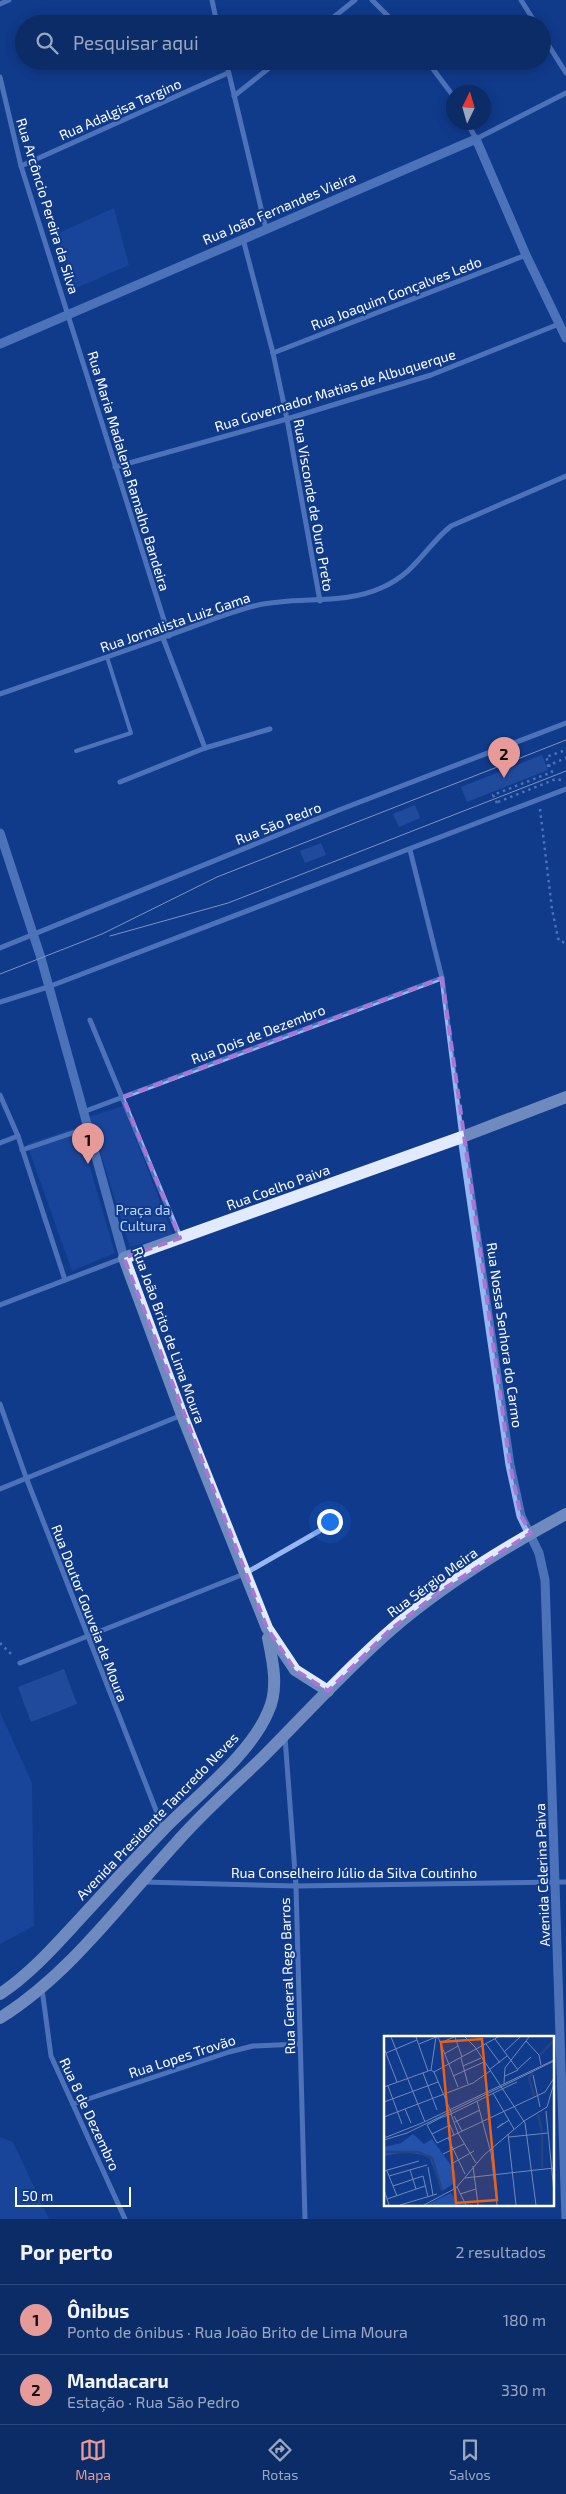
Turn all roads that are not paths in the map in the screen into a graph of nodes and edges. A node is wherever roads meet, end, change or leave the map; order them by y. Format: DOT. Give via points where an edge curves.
graph roads {
  1 [pos="9,0"];
  2 [pos="212,0"];
  3 [pos="355,0"];
  4 [pos="372,0"];
  5 [pos="521,0"];
  6 [pos="0,4"];
  7 [pos="215,15"];
  8 [pos="336,15"];
  9 [pos="387,15"];
  10 [pos="530,15"];
  11 [pos="551,49"];
  12 [pos="228,70"];
  13 [pos="267,70"];
  14 [pos="434,70"];
  15 [pos="228,73"];
  16 [pos="566,73"];
  17 [pos="0,76"];
  18 [pos="446,86"];
  19 [pos="566,93"];
  20 [pos="234,96"];
  21 [pos="471,130"];
  22 [pos="476,139"];
  23 [pos="21,166"];
  24 [pos="266,229"];
  25 [pos="243,239"];
  26 [pos="526,255"];
  27 [pos="69,313"];
  28 [pos="559,324"];
  29 [pos="566,338"];
  30 [pos="0,344"];
  31 [pos="273,353"];
  32 [pos="287,419"];
  33 [pos="115,467"];
  34 [pos="566,476"];
  35 [pos="320,601"];
  36 [pos="169,636"];
  37 [pos="163,638"];
  38 [pos="107,657"];
  39 [pos="0,694"];
  40 [pos="566,722"];
  41 [pos="270,729"];
  42 [pos="205,748"];
  43 [pos="76,751"];
  44 [pos="120,782"];
  45 [pos="566,789"];
  46 [pos="0,833"];
  47 [pos="410,850"];
  48 [pos="33,935"];
  49 [pos="0,948"];
  50 [pos="442,978"];
  51 [pos="48,987"];
  52 [pos="0,1002"];
  53 [pos="90,1020"];
  54 [pos="0,1095"];
  55 [pos="123,1097"];
  56 [pos="566,1097"];
  57 [pos="83,1112"];
  58 [pos="87,1128"];
  59 [pos="18,1136"];
  60 [pos="462,1137"];
  61 [pos="0,1143"];
  62 [pos="22,1150"];
  63 [pos="180,1238"];
  64 [pos="124,1258"];
  65 [pos="65,1280"];
  66 [pos="0,1305"];
  67 [pos="0,1404"];
  68 [pos="182,1415"];
  69 [pos="27,1480"];
  70 [pos="0,1489"];
  71 [pos="566,1514"];
  72 [pos="319,1531"];
  73 [pos="531,1533"];
  74 [pos="244,1574"];
  75 [pos="266,1628"];
  76 [pos="88,1634"];
  77 [pos="20,1663"];
  78 [pos="328,1691"];
  79 [pos="285,1733"];
  80 [pos="163,1830"];
  81 [pos="143,1882"];
  82 [pos="561,1882"];
  83 [pos="296,1886"];
  84 [pos="41,1986"];
  85 [pos="0,1994"];
  86 [pos="0,2018"];
  87 [pos="300,2044"];
  88 [pos="73,2104"];
  89 [pos="125,2219"];
  90 [pos="305,2219"];
  91 [pos="566,2219"];
  1 -- 6 [label="street"];
  2 -- 7 [label="street"];
  3 -- 8 [label="street"];
  4 -- 9 [label="street"];
  5 -- 10 [label="street"];
  11 -- 16 [label="street"];
  12 -- 15 [label="street"];
  13 -- 20 [label="street"];
  14 -- 18 [label="street"];
  15 -- 20 [label="street"];
  15 -- 23 [label="street, Rua Adalgisa Targino"];
  17 -- 23 [label="street, Rua Arcôncio Pereira da Silva"];
  19 -- 22 [label="street, Rua João Fernandes Vieira"];
  20 -- 24 [label="street"];
  21 -- 22 [label="street"];
  22 -- 24 [label="street, Rua João Fernandes Vieira"];
  22 -- 26 [label="street"];
  23 -- 27 [label="street, Rua Arcôncio Pereira da Silva"];
  24 -- 25 [label="street, Rua João Fernandes Vieira"];
  25 -- 27 [label="street, Rua João Fernandes Vieira"];
  25 -- 31 [label="street, Rua Visconde de Ouro Preto"];
  26 -- 28 [label="street"];
  26 -- 31 [label="street, Rua Joaquim Gonçalves Ledo"];
  27 -- 30 [label="street, Rua João Fernandes Vieira"];
  27 -- 33 [label="street, Rua Maria Madalena Ramalho Bandeira"];
  28 -- 29 [label="street"];
  28 -- 32 [label="street, Rua Governador Matias de Albuquerque" via="431,375"];
  31 -- 32 [label="street, Rua Visconde de Ouro Preto"];
  32 -- 33 [label="street, Rua Governador Matias de Albuquerque"];
  32 -- 35 [label="street, Rua Visconde de Ouro Preto"];
  33 -- 36 [label="street, Rua Maria Madalena Ramalho Bandeira"];
  34 -- 35 [label="street, Rua Jornalista Luiz Gama" via="451,526 417,564 380,588"];
  35 -- 36 [label="street, Rua Jornalista Luiz Gama" via="301,599 256,606"];
  36 -- 37 [label="street, Rua Jornalista Luiz Gama"];
  37 -- 38 [label="street, Rua Jornalista Luiz Gama"];
  37 -- 42 [label="street"];
  38 -- 39 [label="street, Rua Jornalista Luiz Gama"];
  38 -- 43 [label="lane" via="131,733"];
  40 -- 48 [label="street, Rua São Pedro"];
  41 -- 42 [label="street"];
  42 -- 44 [label="street"];
  45 -- 47 [label="street"];
  46 -- 48 [label="street, Rua João Brito de Lima Moura"];
  47 -- 50 [label="street"];
  47 -- 51 [label="street"];
  48 -- 49 [label="street, Rua São Pedro"];
  48 -- 51 [label="street, Rua João Brito de Lima Moura"];
  50 -- 55 [label="street, Rua Dois de Dezembro"];
  50 -- 60 [label="street"];
  51 -- 52 [label="street"];
  51 -- 57 [label="street, Rua João Brito de Lima Moura"];
  53 -- 55 [label="street"];
  54 -- 59 [label="street"];
  55 -- 57 [label="street, Rua Dois de Dezembro"];
  55 -- 63 [label="street"];
  56 -- 60 [label="main road, Rua Coelho Paiva"];
  57 -- 58 [label="street, Rua João Brito de Lima Moura"];
  58 -- 62 [label="street"];
  58 -- 64 [label="street, Rua João Brito de Lima Moura"];
  59 -- 61 [label="street"];
  59 -- 62 [label="street"];
  60 -- 63 [label="main road, Rua Coelho Paiva"];
  60 -- 73 [label="street, Rua Nossa Senhora do Carmo" via="510,1464 521,1516"];
  62 -- 65 [label="street"];
  63 -- 64 [label="main road, Rua Coelho Paiva"];
  64 -- 65 [label="street, Rua Coelho Paiva"];
  64 -- 68 [label="main road, Rua João Brito de Lima Moura"];
  65 -- 66 [label="street, Rua Coelho Paiva"];
  67 -- 69 [label="street, Rua Doutor Gouveia de Moura"];
  68 -- 69 [label="street"];
  68 -- 74 [label="main road, Rua João Brito de Lima Moura"];
  69 -- 70 [label="street"];
  69 -- 76 [label="street, Rua Doutor Gouveia de Moura"];
  71 -- 73 [label="main road, Rua Sérgio Meira"];
  72 -- 74 [label="street"];
  73 -- 78 [label="main road, Rua Sérgio Meira" via="442,1590 390,1630"];
  73 -- 82 [label="street, Avenida Celerina Paiva" via="540,1553 545,1580"];
  74 -- 75 [label="main road, Rua João Brito de Lima Moura"];
  74 -- 76 [label="street"];
  75 -- 78 [label="main road" via="295,1670"];
  75 -- 80 [label="main road, Avenida Presidente Tancredo Neves" via="274,1677 269,1711 234,1760"];
  76 -- 77 [label="street"];
  76 -- 80 [label="street, Rua Doutor Gouveia de Moura"];
  78 -- 79 [label="main road"];
  79 -- 81 [label="main road" via="176,1842"];
  79 -- 83 [label="street, Rua General Rego Barros"];
  80 -- 85 [label="main road, Avenida Presidente Tancredo Neves" via="51,1950"];
  81 -- 83 [label="street, Rua Conselheiro Júlio da Silva Coutinho"];
  81 -- 84 [label="main road"];
  82 -- 83 [label="street, Rua Conselheiro Júlio da Silva Coutinho"];
  82 -- 91 [label="street, Avenida Celerina Paiva"];
  83 -- 87 [label="street, Rua General Rego Barros"];
  84 -- 86 [label="main road"];
  84 -- 88 [label="street, Rua 8 de Dezembro" via="51,2056"];
  87 -- 88 [label="street, Rua Lopes Trovão" via="253,2046 229,2052"];
  87 -- 90 [label="street, Rua General Rego Barros"];
  88 -- 89 [label="street, Rua 8 de Dezembro"];
}
